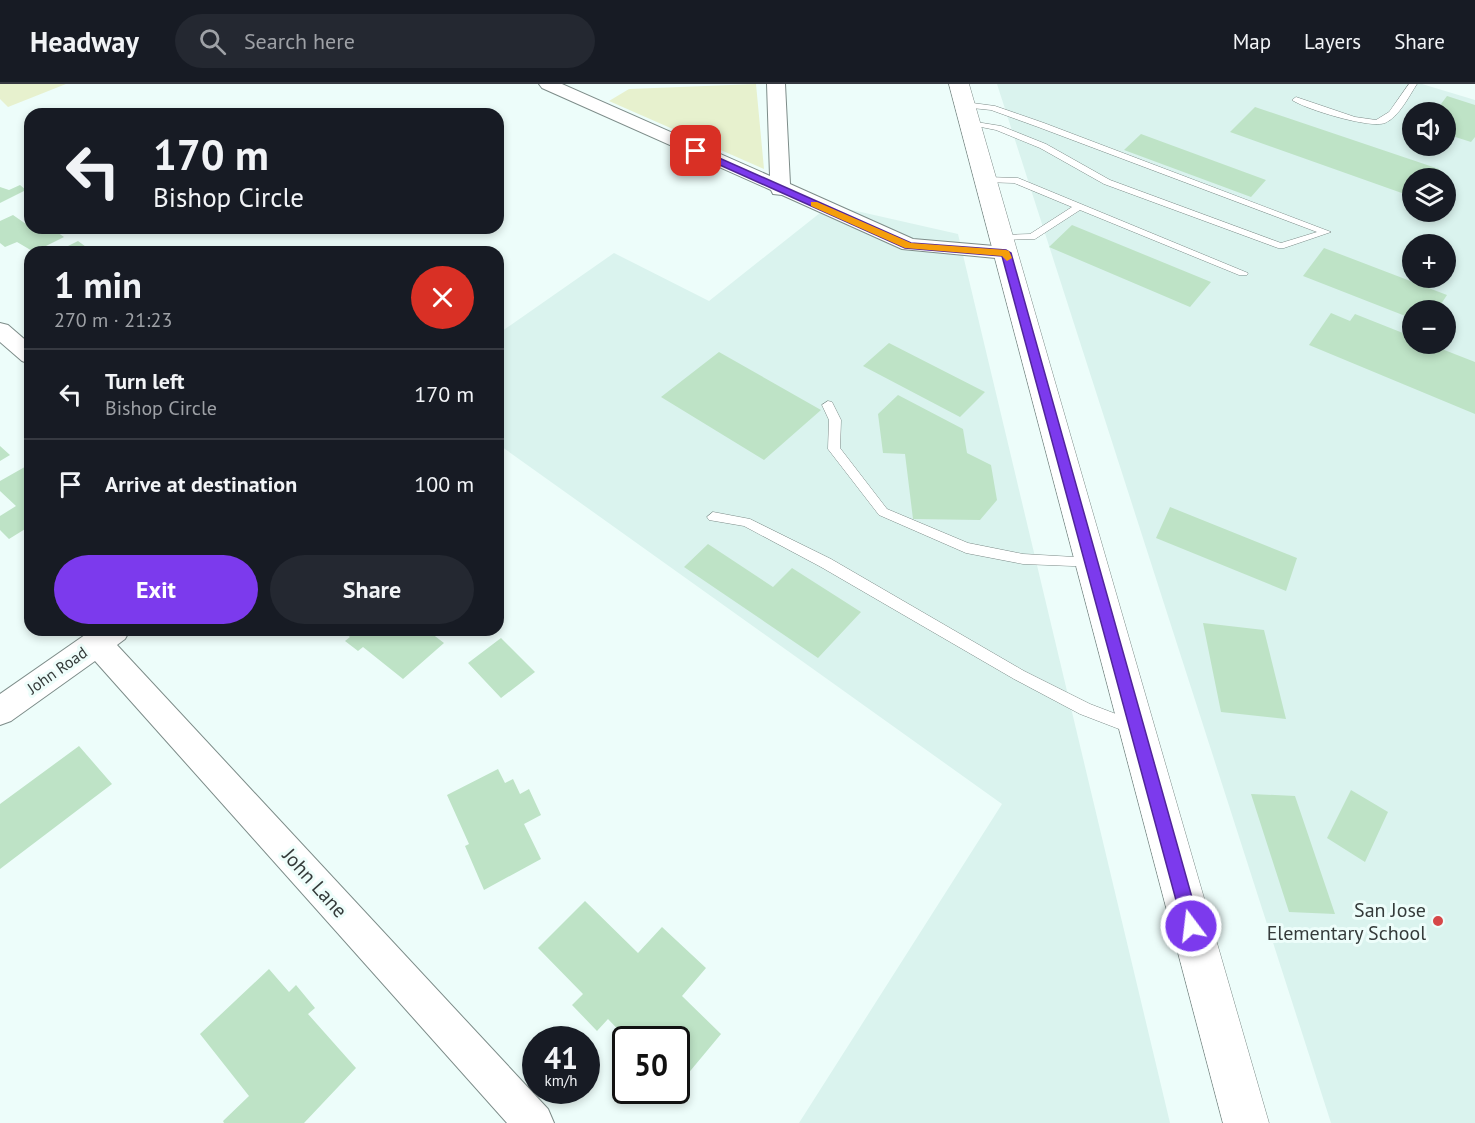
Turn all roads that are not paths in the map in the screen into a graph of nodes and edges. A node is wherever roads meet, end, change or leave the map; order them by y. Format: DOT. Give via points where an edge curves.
graph roads {
  1 [pos="548,84"];
  2 [pos="776,84"];
  3 [pos="1413,84"];
  4 [pos="1296,100"];
  5 [pos="964,105"];
  6 [pos="986,180"];
  7 [pos="780,190"];
  8 [pos="1079,206"];
  9 [pos="1004,246"];
  10 [pos="1243,273"];
  11 [pos="0,330"];
  12 [pos="24,351"];
  13 [pos="828,405"];
  14 [pos="712,517"];
  15 [pos="1092,562"];
  16 [pos="106,636"];
  17 [pos="0,711"];
  18 [pos="1137,729"];
  19 [pos="534,1123"];
  20 [pos="1246,1123"];
  1 -- 7 [label="street"];
  2 -- 7 [label="street"];
  3 -- 4 [label="lane" via="1386,120 1379,123"];
  5 -- 5 [label="lane" via="992,108 1041,124 1326,232 1281,246 1107,182 1043,146 998,128"];
  5 -- 6 [label="main road"];
  6 -- 8 [label="lane" via="1015,180"];
  6 -- 9 [label="main road"];
  7 -- 9 [label="street" via="909,246"];
  8 -- 9 [label="lane" via="1032,237"];
  8 -- 10 [label="lane"];
  9 -- 15 [label="main road"];
  11 -- 12 [label="street"];
  13 -- 15 [label="lane" via="834,412 837,429 834,448 883,512 966,548 1023,559"];
  14 -- 18 [label="lane" via="746,522 826,563 1019,675 1085,709"];
  15 -- 18 [label="main road"];
  16 -- 17 [label="street, John Road"];
  16 -- 19 [label="street, John Lane"];
  18 -- 20 [label="main road"];
}
